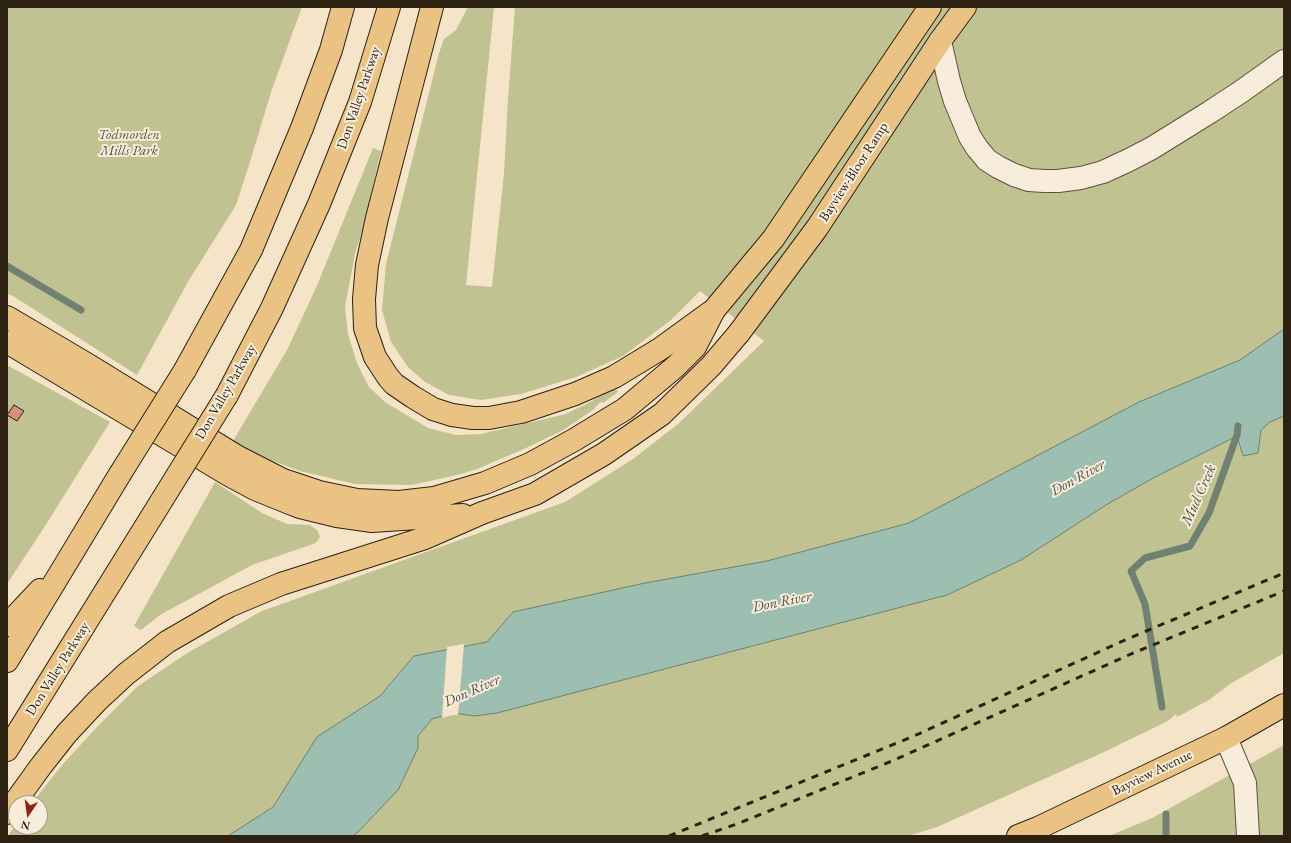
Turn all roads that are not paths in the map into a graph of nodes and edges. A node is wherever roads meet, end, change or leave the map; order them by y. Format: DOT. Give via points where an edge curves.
graph roads {
  1 [pos="343,7"];
  2 [pos="389,7"];
  3 [pos="432,7"];
  4 [pos="930,7"];
  5 [pos="965,7"];
  6 [pos="940,41"];
  7 [pos="1284,61"];
  8 [pos="714,310"];
  9 [pos="7,317"];
  10 [pos="7,342"];
  11 [pos="482,513"];
  12 [pos="67,562"];
  13 [pos="7,625"];
  14 [pos="7,661"];
  15 [pos="1284,705"];
  16 [pos="1226,738"];
  17 [pos="7,750"];
  18 [pos="7,813"];
  19 [pos="1018,836"];
  20 [pos="1248,836"];
  1 -- 12 [label="main road, bridge" via="331,50 302,128 251,250 185,370"];
  2 -- 17 [label="main road, Don Valley Parkway, bridge" via="360,102 319,204 272,308 227,395"];
  3 -- 8 [label="main road" via="367,265 365,328 375,357 394,384 433,409 452,415 489,418 521,412 575,394 614,377 660,350"];
  4 -- 8 [label="main road, Bayview-Bloor Ramp" via="773,239"];
  5 -- 6 [label="main road, Bayview-Bloor Ramp"];
  6 -- 7 [label="lane" via="955,101 977,148 987,160 998,167 1029,180 1058,181 1081,178 1103,172 1129,160 1210,112"];
  6 -- 11 [label="main road, Bayview-Bloor Ramp" via="817,228 739,333 711,366 662,414 604,454 535,494"];
  8 -- 9 [label="main road" via="695,347 675,368 625,409 574,440 530,464 485,483 434,498 398,502 357,500 319,492 283,480 238,457"];
  10 -- 11 [label="main road" via="229,475 294,505 337,516 372,521"];
  11 -- 18 [label="main road" via="425,538 281,584 229,606 167,642 126,674 67,733"];
  12 -- 13 [label="main road"];
  12 -- 14 [label="main road"];
  15 -- 16 [label="main road, Bayview Avenue"];
  16 -- 19 [label="main road, Bayview Avenue"];
  16 -- 20 [label="lane" via="1245,784"];
}
